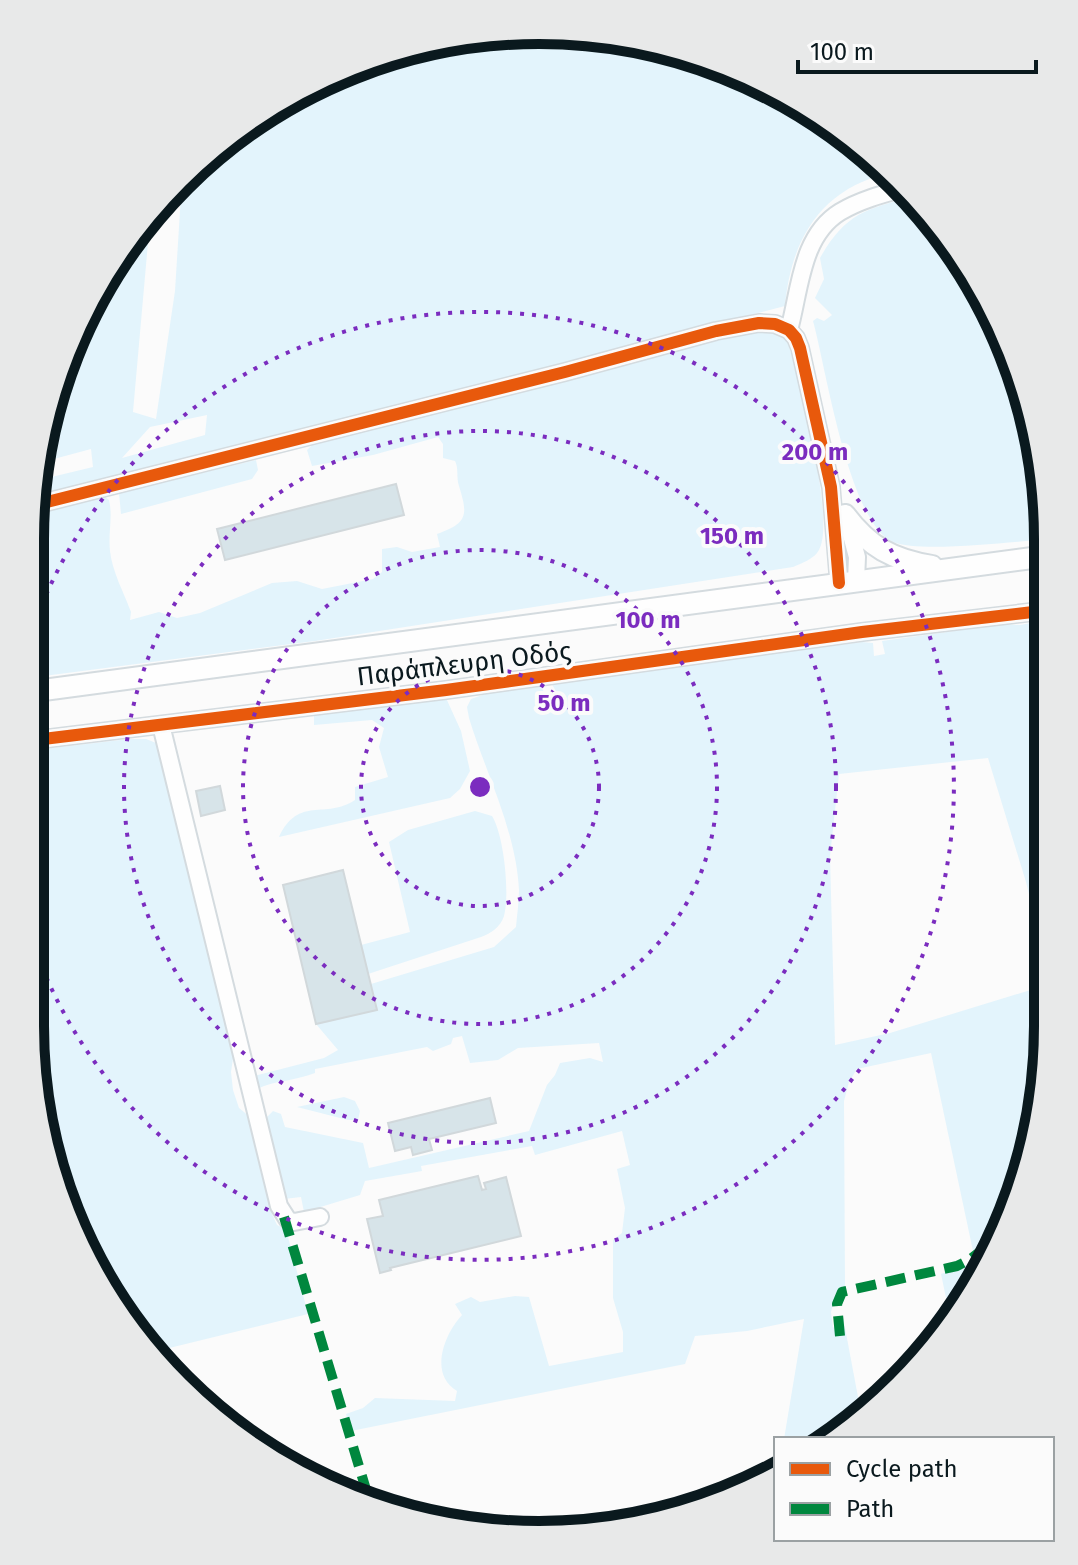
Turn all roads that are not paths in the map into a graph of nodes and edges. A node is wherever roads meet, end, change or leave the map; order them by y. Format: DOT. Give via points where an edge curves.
graph roads {
  1 [pos="892,192"];
  2 [pos="789,330"];
  3 [pos="831,487"];
  4 [pos="45,502"];
  5 [pos="845,515"];
  6 [pos="1034,558"];
  7 [pos="947,569"];
  8 [pos="848,582"];
  9 [pos="1034,612"];
  10 [pos="44,690"];
  11 [pos="161,725"];
  12 [pos="44,739"];
  13 [pos="320,1217"];
  1 -- 2 [label="street" via="839,212 823,226 804,263"];
  2 -- 3 [label="street" via="800,348"];
  2 -- 4 [label="street" via="759,323 716,331"];
  3 -- 5 [label="street"];
  3 -- 8 [label="street"];
  5 -- 7 [label="main road" via="868,542 884,551"];
  5 -- 8 [label="street" via="857,557"];
  6 -- 7 [label="main road"];
  7 -- 8 [label="main road"];
  8 -- 10 [label="main road"];
  9 -- 11 [label="street, Παράπλευρη Οδός"];
  11 -- 12 [label="street, Παράπλευρη Οδός"];
  11 -- 13 [label="street" via="279,1206 294,1222"];
}
